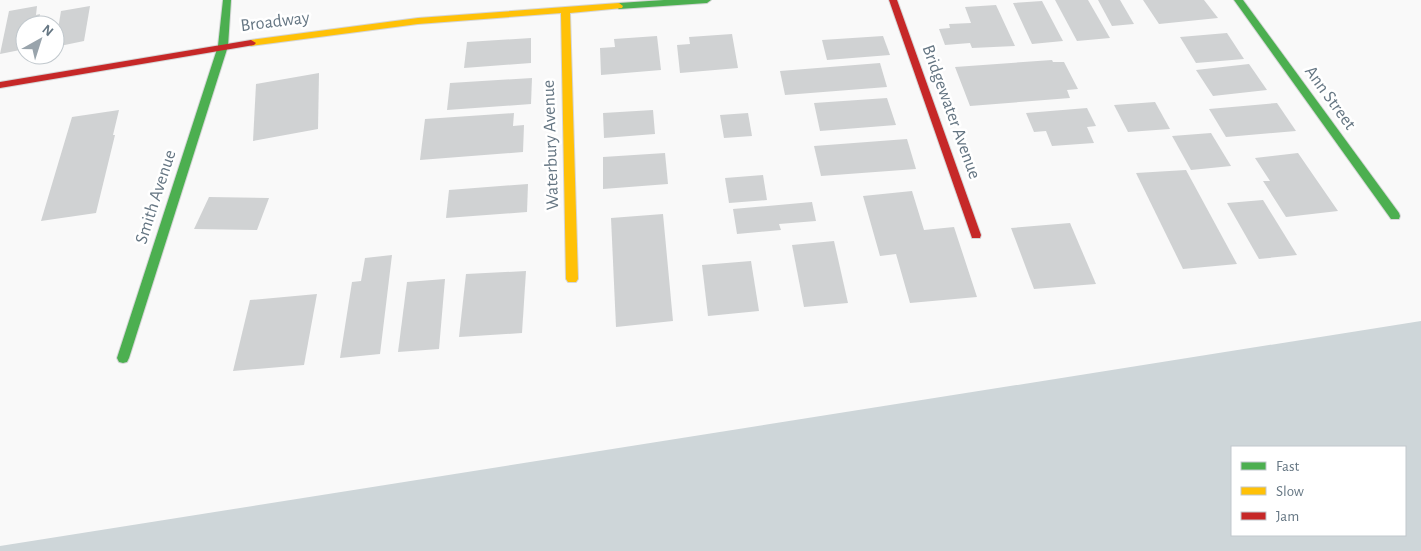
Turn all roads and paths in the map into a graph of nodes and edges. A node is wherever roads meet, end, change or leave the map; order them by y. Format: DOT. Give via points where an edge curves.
graph roads {
  1 [pos="227,0"];
  2 [pos="707,0"];
  3 [pos="893,0"];
  4 [pos="1238,0"];
  5 [pos="565,10"];
  6 [pos="223,46"];
  7 [pos="0,85"];
  8 [pos="1395,216"];
  9 [pos="976,235"];
  10 [pos="572,280"];
  11 [pos="122,358"];
  1 -- 6 [label="street, Smith Avenue"];
  2 -- 5 [label="street, Broadway"];
  3 -- 9 [label="street, Bridgewater Avenue"];
  4 -- 8 [label="street, Ann Street"];
  5 -- 6 [label="street, Broadway" via="418,21"];
  5 -- 10 [label="street, Waterbury Avenue"];
  6 -- 7 [label="street, Broadway"];
  6 -- 11 [label="street, Smith Avenue"];
}
